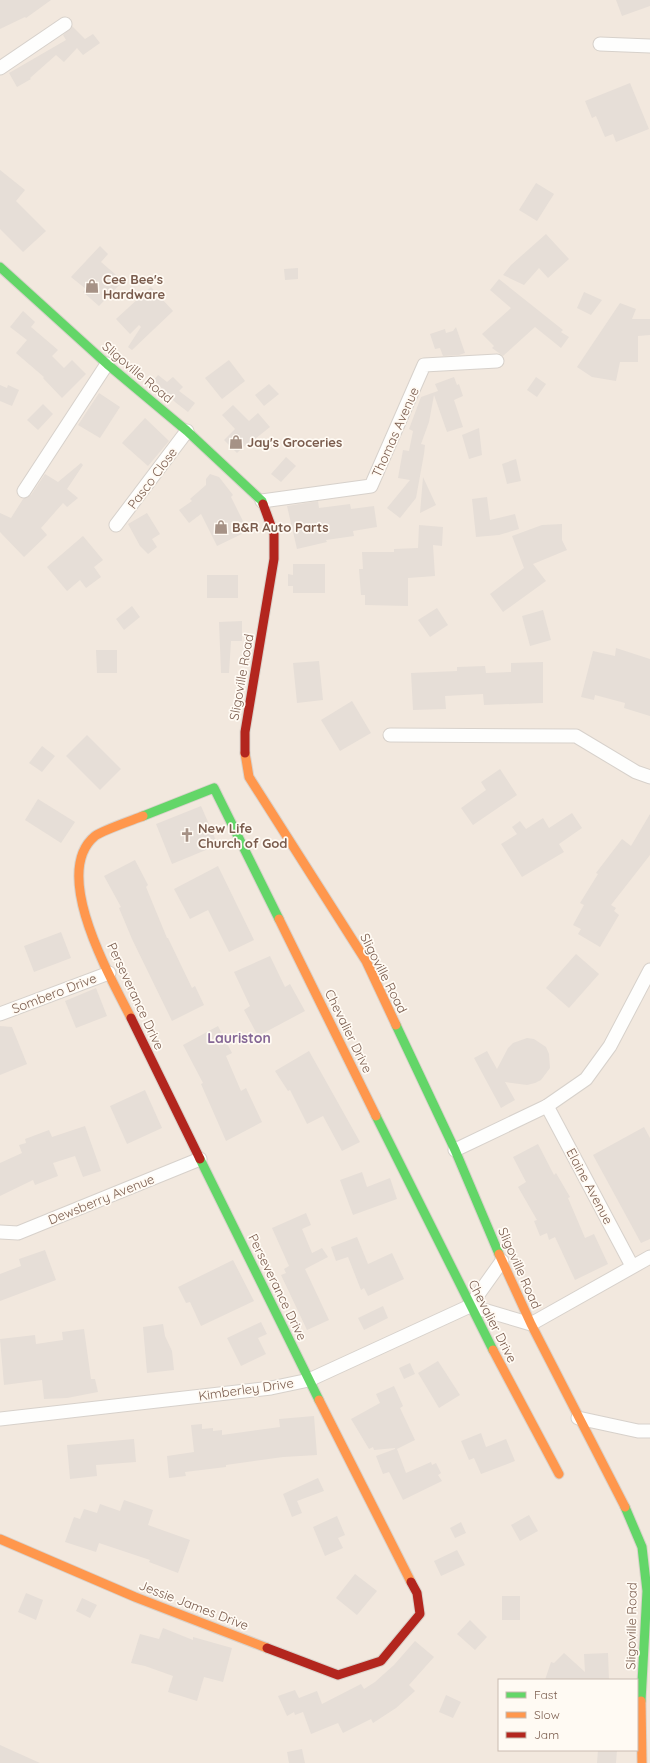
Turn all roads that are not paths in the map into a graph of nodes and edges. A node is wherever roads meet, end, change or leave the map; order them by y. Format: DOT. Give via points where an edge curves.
graph roads {
  1 [pos="65,24"];
  2 [pos="600,44"];
  3 [pos="650,46"];
  4 [pos="0,68"];
  5 [pos="0,267"];
  6 [pos="497,360"];
  7 [pos="107,364"];
  8 [pos="187,431"];
  9 [pos="24,491"];
  10 [pos="262,502"];
  11 [pos="116,525"];
  12 [pos="390,735"];
  13 [pos="650,777"];
  14 [pos="85,915"];
  15 [pos="650,970"];
  16 [pos="109,973"];
  17 [pos="0,1014"];
  18 [pos="547,1106"];
  19 [pos="456,1150"];
  20 [pos="200,1159"];
  21 [pos="0,1232"];
  22 [pos="650,1257"];
  23 [pos="502,1261"];
  24 [pos="632,1266"];
  25 [pos="470,1306"];
  26 [pos="531,1324"];
  27 [pos="309,1380"];
  28 [pos="578,1418"];
  29 [pos="0,1419"];
  30 [pos="650,1431"];
  31 [pos="559,1474"];
  32 [pos="0,1539"];
  33 [pos="648,1591"];
  34 [pos="381,1661"];
  35 [pos="646,1746"];
  36 [pos="642,1763"];
  1 -- 4 [label="street"];
  2 -- 3 [label="street"];
  5 -- 7 [label="street, Sligoville Road"];
  6 -- 10 [label="street, Thomas Avenue" via="424,365 371,486"];
  7 -- 8 [label="street, Sligoville Road"];
  7 -- 9 [label="street"];
  8 -- 10 [label="street, Sligoville Road"];
  8 -- 11 [label="street, Pasco Close"];
  10 -- 19 [label="street, Sligoville Road" via="274,534 274,559 245,732 245,760 249,777 366,961"];
  12 -- 13 [label="street" via="576,736 636,772"];
  14 -- 16 [label="street, Perseverance Drive"];
  14 -- 25 [label="street, Chevalier Drive" via="78,879 83,851 96,835 214,788"];
  15 -- 18 [label="street" via="610,1046 586,1079"];
  16 -- 17 [label="street, Sombero Drive"];
  16 -- 20 [label="street, Perseverance Drive"];
  18 -- 19 [label="street"];
  18 -- 24 [label="street, Elaine Avenue"];
  19 -- 23 [label="street, Sligoville Road"];
  20 -- 21 [label="street, Dewsberry Avenue" via="18,1233"];
  20 -- 27 [label="street, Perseverance Drive"];
  22 -- 24 [label="street"];
  23 -- 25 [label="street, Kimberley Drive"];
  23 -- 26 [label="street, Sligoville Road"];
  24 -- 26 [label="street"];
  25 -- 26 [label="street"];
  25 -- 27 [label="street, Kimberley Drive"];
  25 -- 31 [label="street, Chevalier Drive"];
  26 -- 28 [label="street, Sligoville Road"];
  27 -- 29 [label="street, Kimberley Drive" via="271,1388"];
  27 -- 34 [label="street, Perseverance Drive" via="417,1593 420,1614"];
  28 -- 30 [label="street" via="638,1431"];
  28 -- 33 [label="street, Sligoville Road" via="633,1523 642,1547"];
  32 -- 34 [label="street, Jessie James Drive" via="135,1597 338,1675"];
  33 -- 35 [label="street, Sligoville Road" via="641,1701"];
  35 -- 36 [label="street, Sligoville Road"];
}
